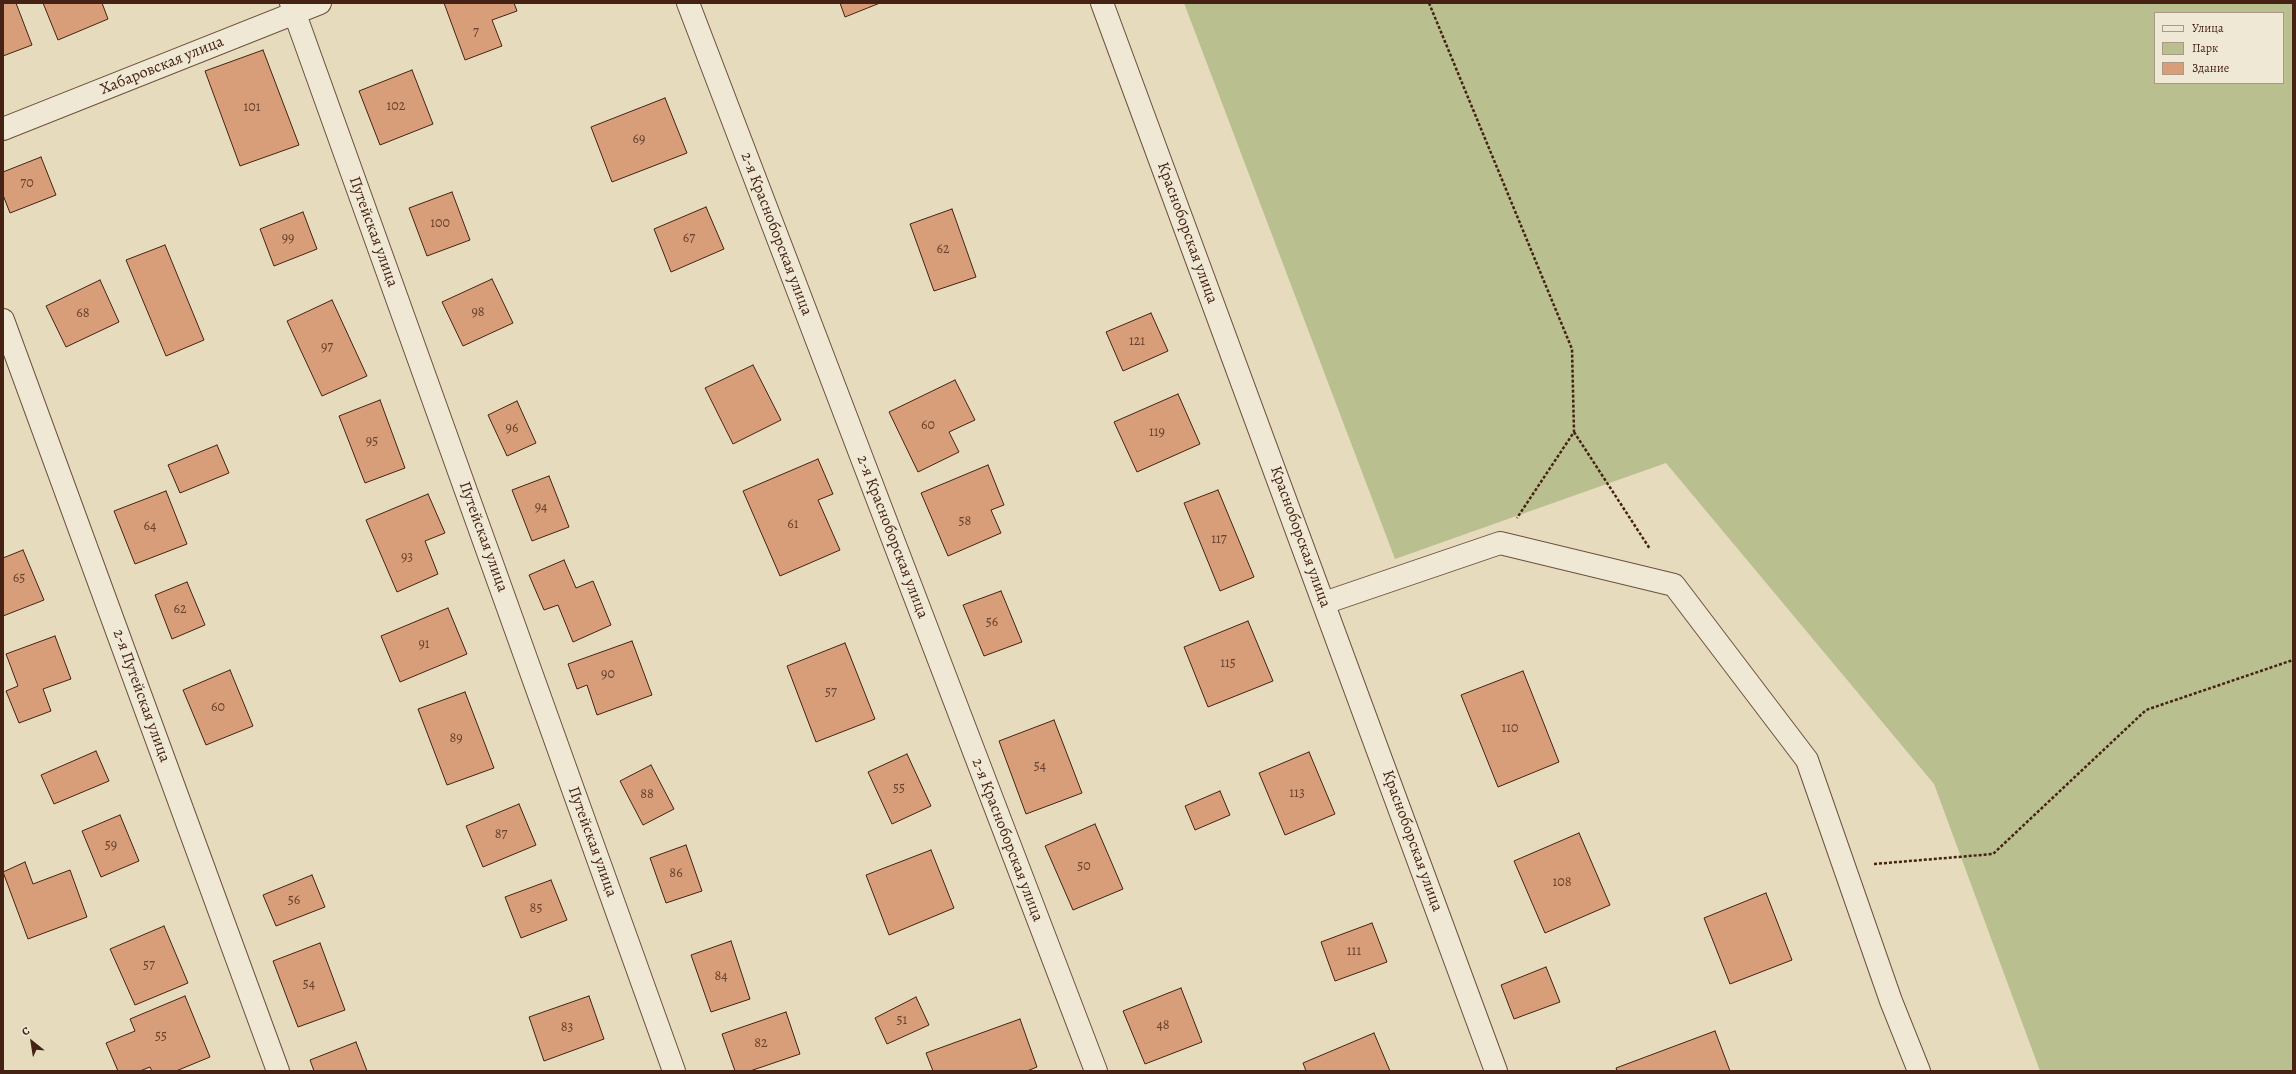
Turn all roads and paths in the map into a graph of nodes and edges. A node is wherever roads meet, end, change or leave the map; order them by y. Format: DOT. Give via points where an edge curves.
graph roads {
  1 [pos="320,3"];
  2 [pos="688,3"];
  3 [pos="1102,3"];
  4 [pos="1430,3"];
  5 [pos="293,8"];
  6 [pos="3,129"];
  7 [pos="3,320"];
  8 [pos="1574,432"];
  9 [pos="1500,543"];
  10 [pos="1674,585"];
  11 [pos="1324,603"];
  12 [pos="2293,660"];
  13 [pos="1844,866"];
  14 [pos="278,1071"];
  15 [pos="674,1071"];
  16 [pos="1096,1071"];
  17 [pos="1496,1071"];
  18 [pos="1919,1071"];
  1 -- 5 [label="street, Хабаровская улица"];
  2 -- 16 [label="street, 2-я Красноборская улица"];
  3 -- 11 [label="street, Красноборская улица"];
  4 -- 8 [label="path" via="1572,349"];
  5 -- 6 [label="street, Хабаровская улица"];
  5 -- 15 [label="street, Путейская улица"];
  7 -- 14 [label="street, 2-я Путейская улица"];
  8 -- 9 [label="path"];
  8 -- 10 [label="path"];
  9 -- 10 [label="street"];
  9 -- 11 [label="street"];
  10 -- 13 [label="street" via="1807,760"];
  11 -- 17 [label="street, Красноборская улица"];
  12 -- 13 [label="path" via="2146,710 1993,854"];
  13 -- 18 [label="street" via="1891,1001"];
}
